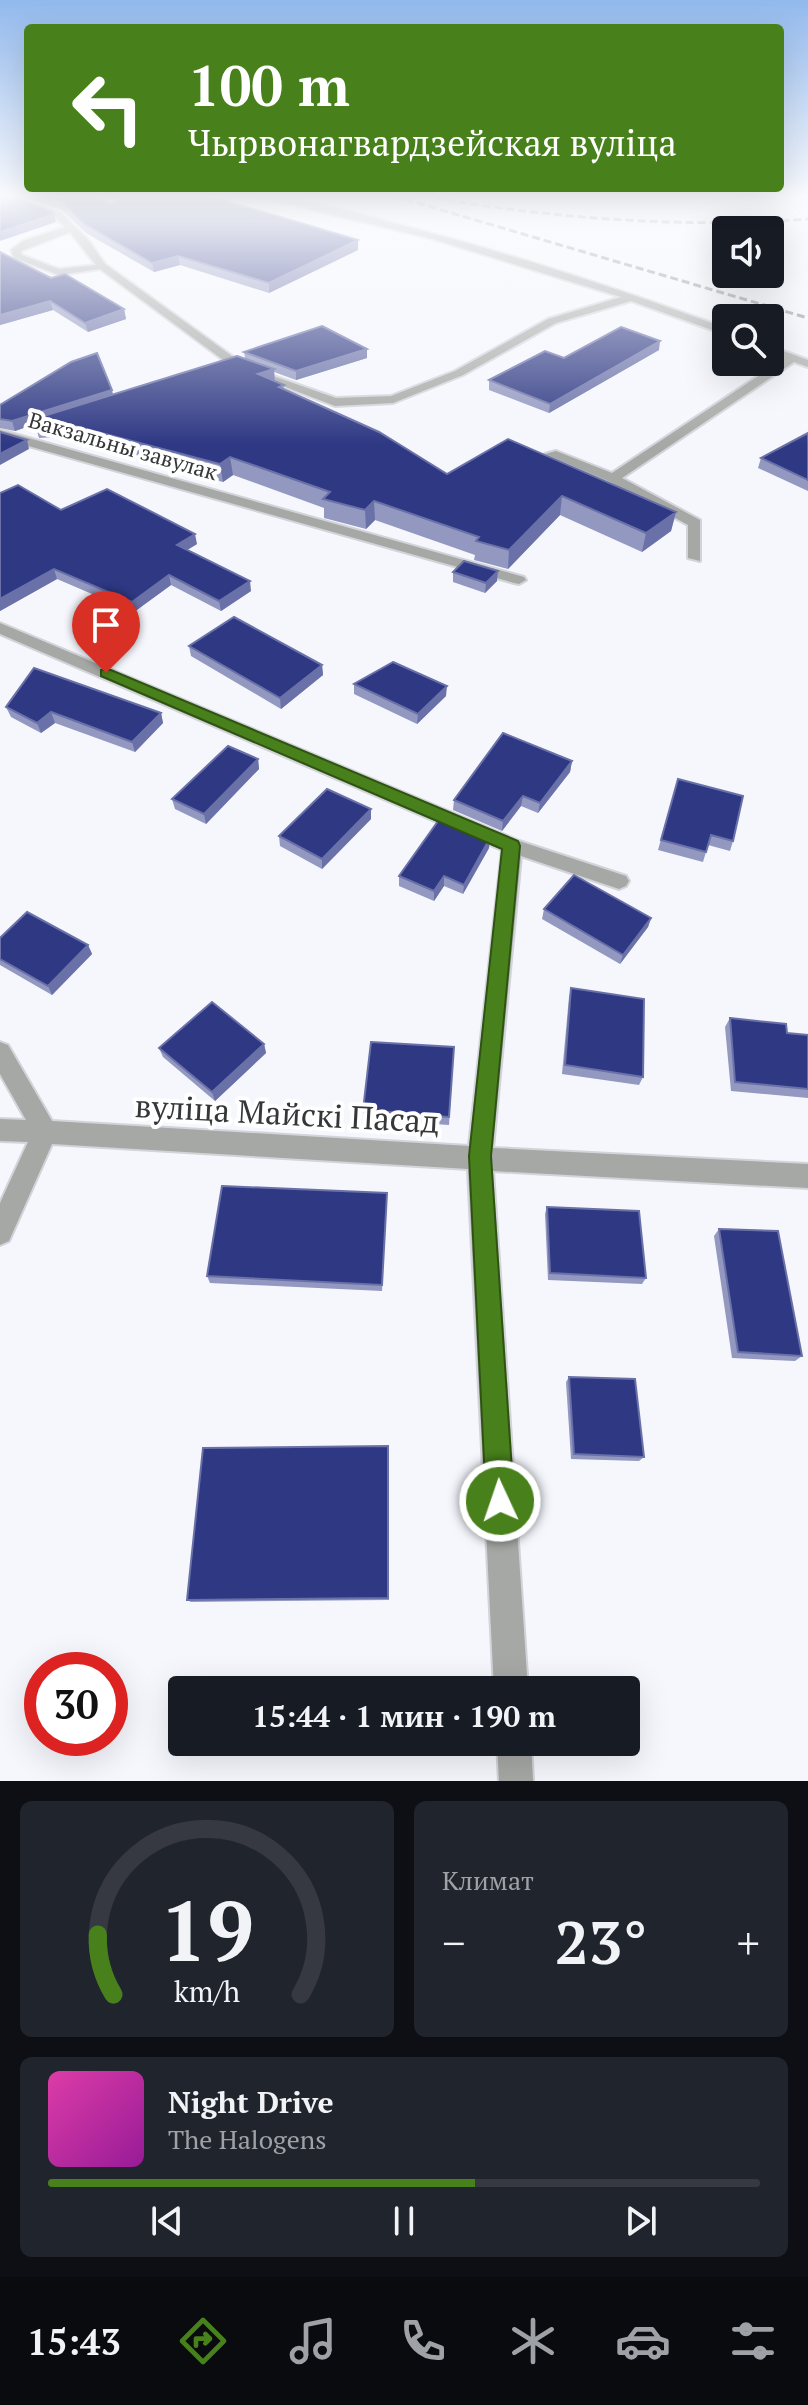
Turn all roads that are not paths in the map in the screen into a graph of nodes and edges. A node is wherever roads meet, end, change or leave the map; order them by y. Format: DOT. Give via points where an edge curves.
graph roads {
  1 [pos="120,279"];
  2 [pos="568,279"];
  3 [pos="629,298"];
  4 [pos="712,327"];
  5 [pos="784,354"];
  6 [pos="793,358"];
  7 [pos="808,364"];
  8 [pos="239,366"];
  9 [pos="209,376"];
  10 [pos="43,429"];
  11 [pos="6,436"];
  12 [pos="551,454"];
  13 [pos="613,478"];
  14 [pos="695,558"];
  15 [pos="519,580"];
  16 [pos="0,628"];
  17 [pos="512,846"];
  18 [pos="619,881"];
  19 [pos="0,1052"];
  20 [pos="0,1130"];
  21 [pos="45,1132"];
  22 [pos="480,1156"];
  23 [pos="808,1176"];
  24 [pos="0,1232"];
  25 [pos="510,1676"];
  26 [pos="515,1756"];
  27 [pos="516,1781"];
  1 -- 8 [label="street"];
  2 -- 3 [label="street"];
  3 -- 4 [label="street"];
  3 -- 8 [label="street" via="552,321 459,373 393,399 335,402"];
  5 -- 6 [label="street"];
  6 -- 7 [label="street"];
  6 -- 13 [label="street"];
  8 -- 9 [label="street"];
  10 -- 11 [label="street, Вакзальны завулак"];
  11 -- 15 [label="street, Вакзальны завулак"];
  12 -- 13 [label="street"];
  13 -- 14 [label="street" via="695,523"];
  16 -- 17 [label="street"];
  17 -- 18 [label="street"];
  17 -- 22 [label="street"];
  19 -- 21 [label="street"];
  20 -- 21 [label="street, вуліца Майскі Пасад"];
  21 -- 22 [label="street, вуліца Майскі Пасад" via="261,1149"];
  21 -- 24 [label="street"];
  22 -- 23 [label="street, вуліца Майскі Пасад"];
  22 -- 25 [label="street"];
  26 -- 27 [label="street"];
}
